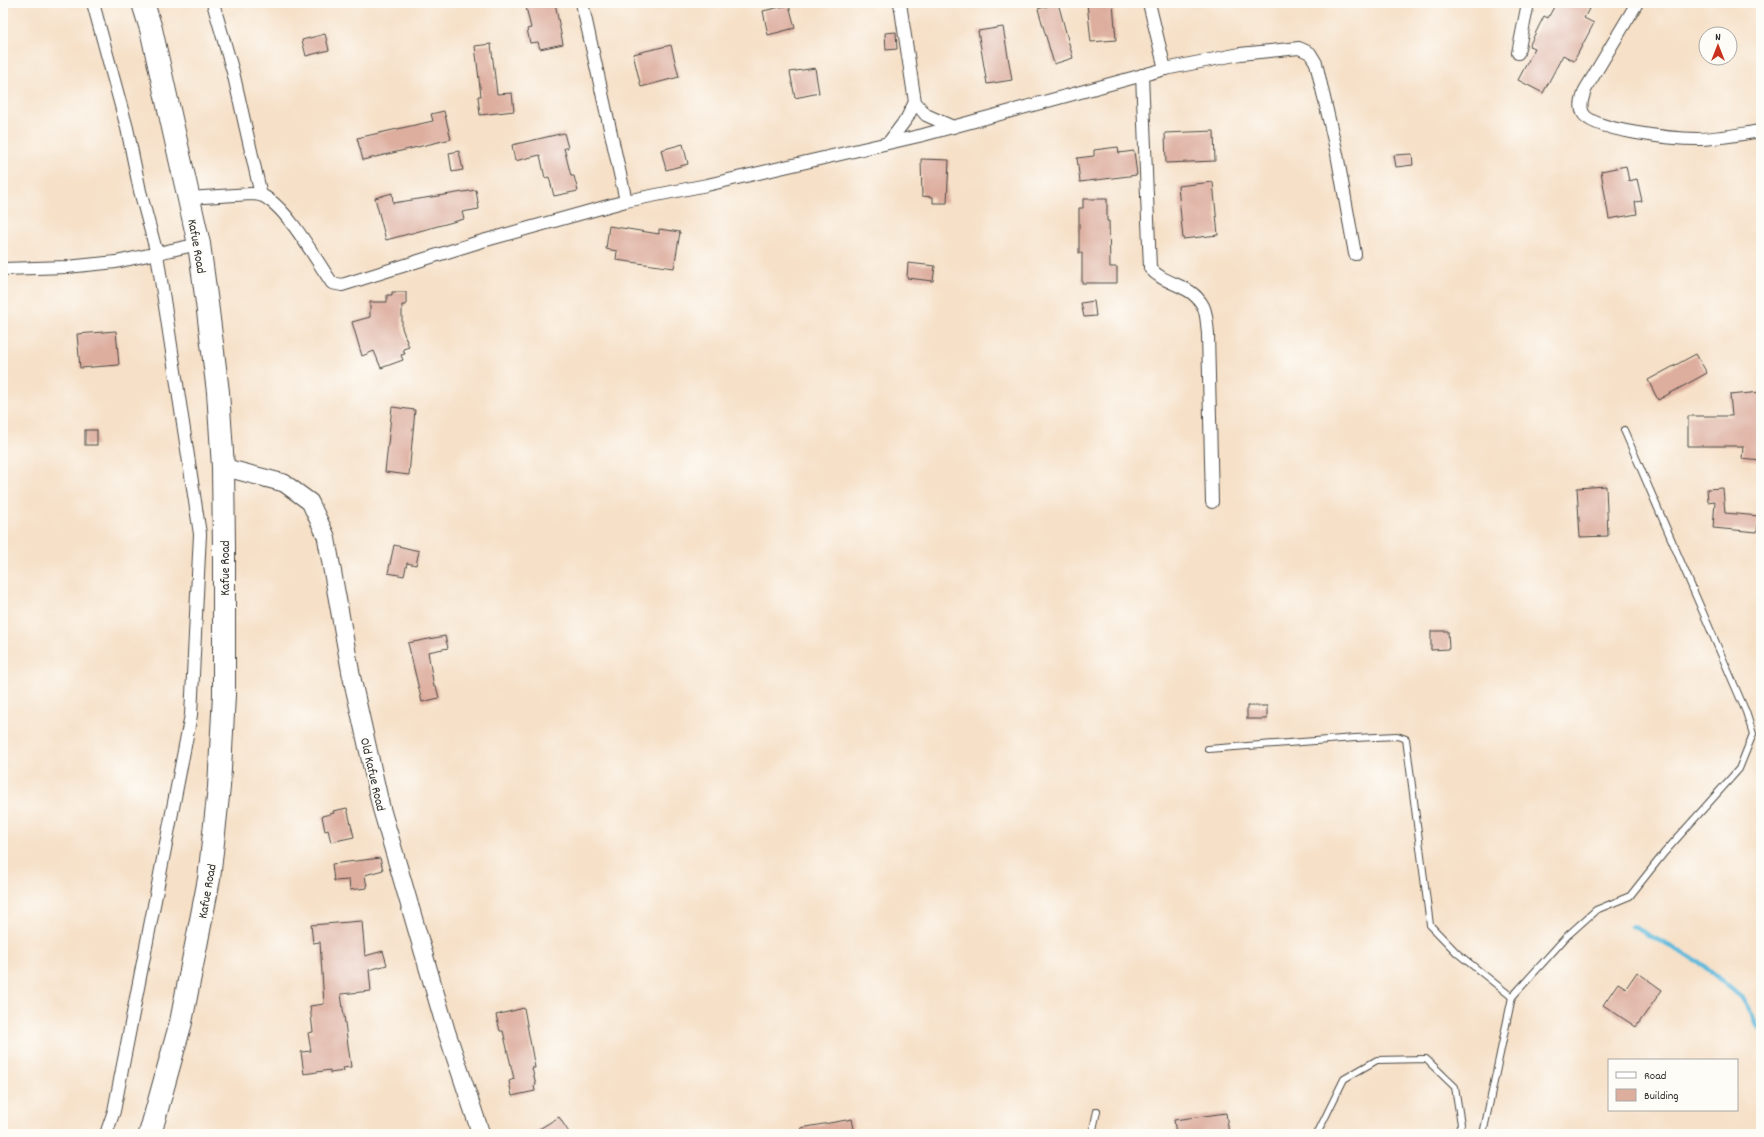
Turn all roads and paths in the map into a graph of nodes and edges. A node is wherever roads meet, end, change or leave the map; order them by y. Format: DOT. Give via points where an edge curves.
graph roads {
  1 [pos="94,3"];
  2 [pos="143,3"];
  3 [pos="213,3"];
  4 [pos="582,3"];
  5 [pos="900,3"];
  6 [pos="1149,3"];
  7 [pos="1528,3"];
  8 [pos="1637,3"];
  9 [pos="1518,54"];
  10 [pos="1165,69"];
  11 [pos="1142,75"];
  12 [pos="915,102"];
  13 [pos="953,127"];
  14 [pos="1761,131"];
  15 [pos="889,142"];
  16 [pos="261,195"];
  17 [pos="188,198"];
  18 [pos="626,201"];
  19 [pos="199,244"];
  20 [pos="157,254"];
  21 [pos="1355,254"];
  22 [pos="3,270"];
  23 [pos="1624,430"];
  24 [pos="223,466"];
  25 [pos="1212,502"];
  26 [pos="1208,749"];
  27 [pos="1512,997"];
  28 [pos="1097,1111"];
  29 [pos="106,1134"];
  30 [pos="150,1134"];
  31 [pos="481,1134"];
  32 [pos="1092,1134"];
  33 [pos="1317,1134"];
  34 [pos="1458,1134"];
  35 [pos="1483,1134"];
  1 -- 20 [label="street"];
  2 -- 17 [label="highway, Kafue Road"];
  3 -- 16 [label="street" via="233,72"];
  4 -- 18 [label="street"];
  5 -- 12 [label="street"];
  6 -- 10 [label="street"];
  7 -- 9 [label="street"];
  8 -- 14 [label="street" via="1585,90 1581,104 1583,114 1591,122 1632,133 1696,139"];
  10 -- 11 [label="street"];
  10 -- 21 [label="street" via="1240,54 1299,48 1310,54 1316,63 1335,146"];
  11 -- 13 [label="street"];
  11 -- 25 [label="street" via="1150,268 1157,276 1188,288 1204,306 1208,334"];
  12 -- 13 [label="street" via="926,115"];
  12 -- 15 [label="street" via="907,118"];
  13 -- 15 [label="street"];
  15 -- 18 [label="street" via="759,174"];
  16 -- 17 [label="street"];
  16 -- 18 [label="street" via="270,200 289,219 335,284"];
  17 -- 19 [label="highway, Kafue Road"];
  19 -- 20 [label="street"];
  19 -- 24 [label="highway, Kafue Road" via="218,392"];
  20 -- 22 [label="street" via="116,262"];
  20 -- 29 [label="street" via="200,534 191,715 114,1111"];
  23 -- 27 [label="lane" via="1746,712 1753,734 1739,769 1664,852 1630,896 1596,910 1567,936"];
  24 -- 30 [label="highway, Kafue Road" via="224,695 219,794 209,879 181,1022"];
  24 -- 31 [label="street, Old Kafue Road" via="284,483 310,502 326,536 381,807 446,1030"];
  26 -- 27 [label="lane" via="1354,738 1398,736 1406,739 1430,925 1456,954"];
  27 -- 35 [label="lane"];
  28 -- 32 [label="lane"];
  33 -- 34 [label="lane" via="1344,1079 1377,1060 1426,1059 1455,1087 1461,1124"];
}
